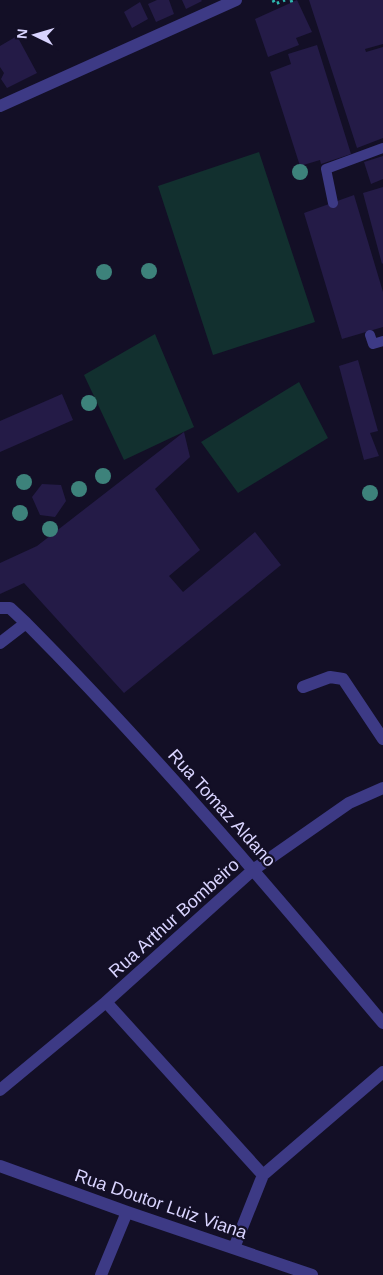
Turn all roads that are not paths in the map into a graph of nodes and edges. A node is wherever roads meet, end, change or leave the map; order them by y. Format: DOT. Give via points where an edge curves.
graph roads {
  1 [pos="236,0"];
  2 [pos="0,106"];
  3 [pos="383,148"];
  4 [pos="333,203"];
  5 [pos="370,335"];
  6 [pos="383,341"];
  7 [pos="0,608"];
  8 [pos="26,622"];
  9 [pos="0,643"];
  10 [pos="302,687"];
  11 [pos="383,739"];
  12 [pos="383,788"];
  13 [pos="253,870"];
  14 [pos="106,1002"];
  15 [pos="383,1024"];
  16 [pos="383,1072"];
  17 [pos="0,1090"];
  18 [pos="0,1166"];
  19 [pos="263,1175"];
  20 [pos="127,1212"];
  21 [pos="234,1248"];
  22 [pos="101,1275"];
  23 [pos="312,1275"];
  1 -- 2 [label="street"];
  3 -- 4 [label="lane" via="326,170"];
  5 -- 6 [label="lane" via="373,344"];
  7 -- 8 [label="street, Rua Tomaz Aldano" via="10,608"];
  8 -- 9 [label="street"];
  8 -- 13 [label="street, Rua Tomaz Aldano" via="108,706"];
  10 -- 11 [label="street" via="330,677 344,679"];
  12 -- 13 [label="street, Rua Arthur Bombeiro" via="349,802"];
  13 -- 14 [label="street, Rua Arthur Bombeiro"];
  13 -- 15 [label="street, Rua Tomaz Aldano"];
  14 -- 17 [label="street, Rua Arthur Bombeiro"];
  14 -- 19 [label="street"];
  16 -- 19 [label="street"];
  18 -- 20 [label="street, Rua Doutor Luiz Viana"];
  19 -- 21 [label="street"];
  20 -- 21 [label="street, Rua Doutor Luiz Viana"];
  20 -- 22 [label="street"];
  21 -- 23 [label="street, Rua Doutor Luiz Viana"];
}
